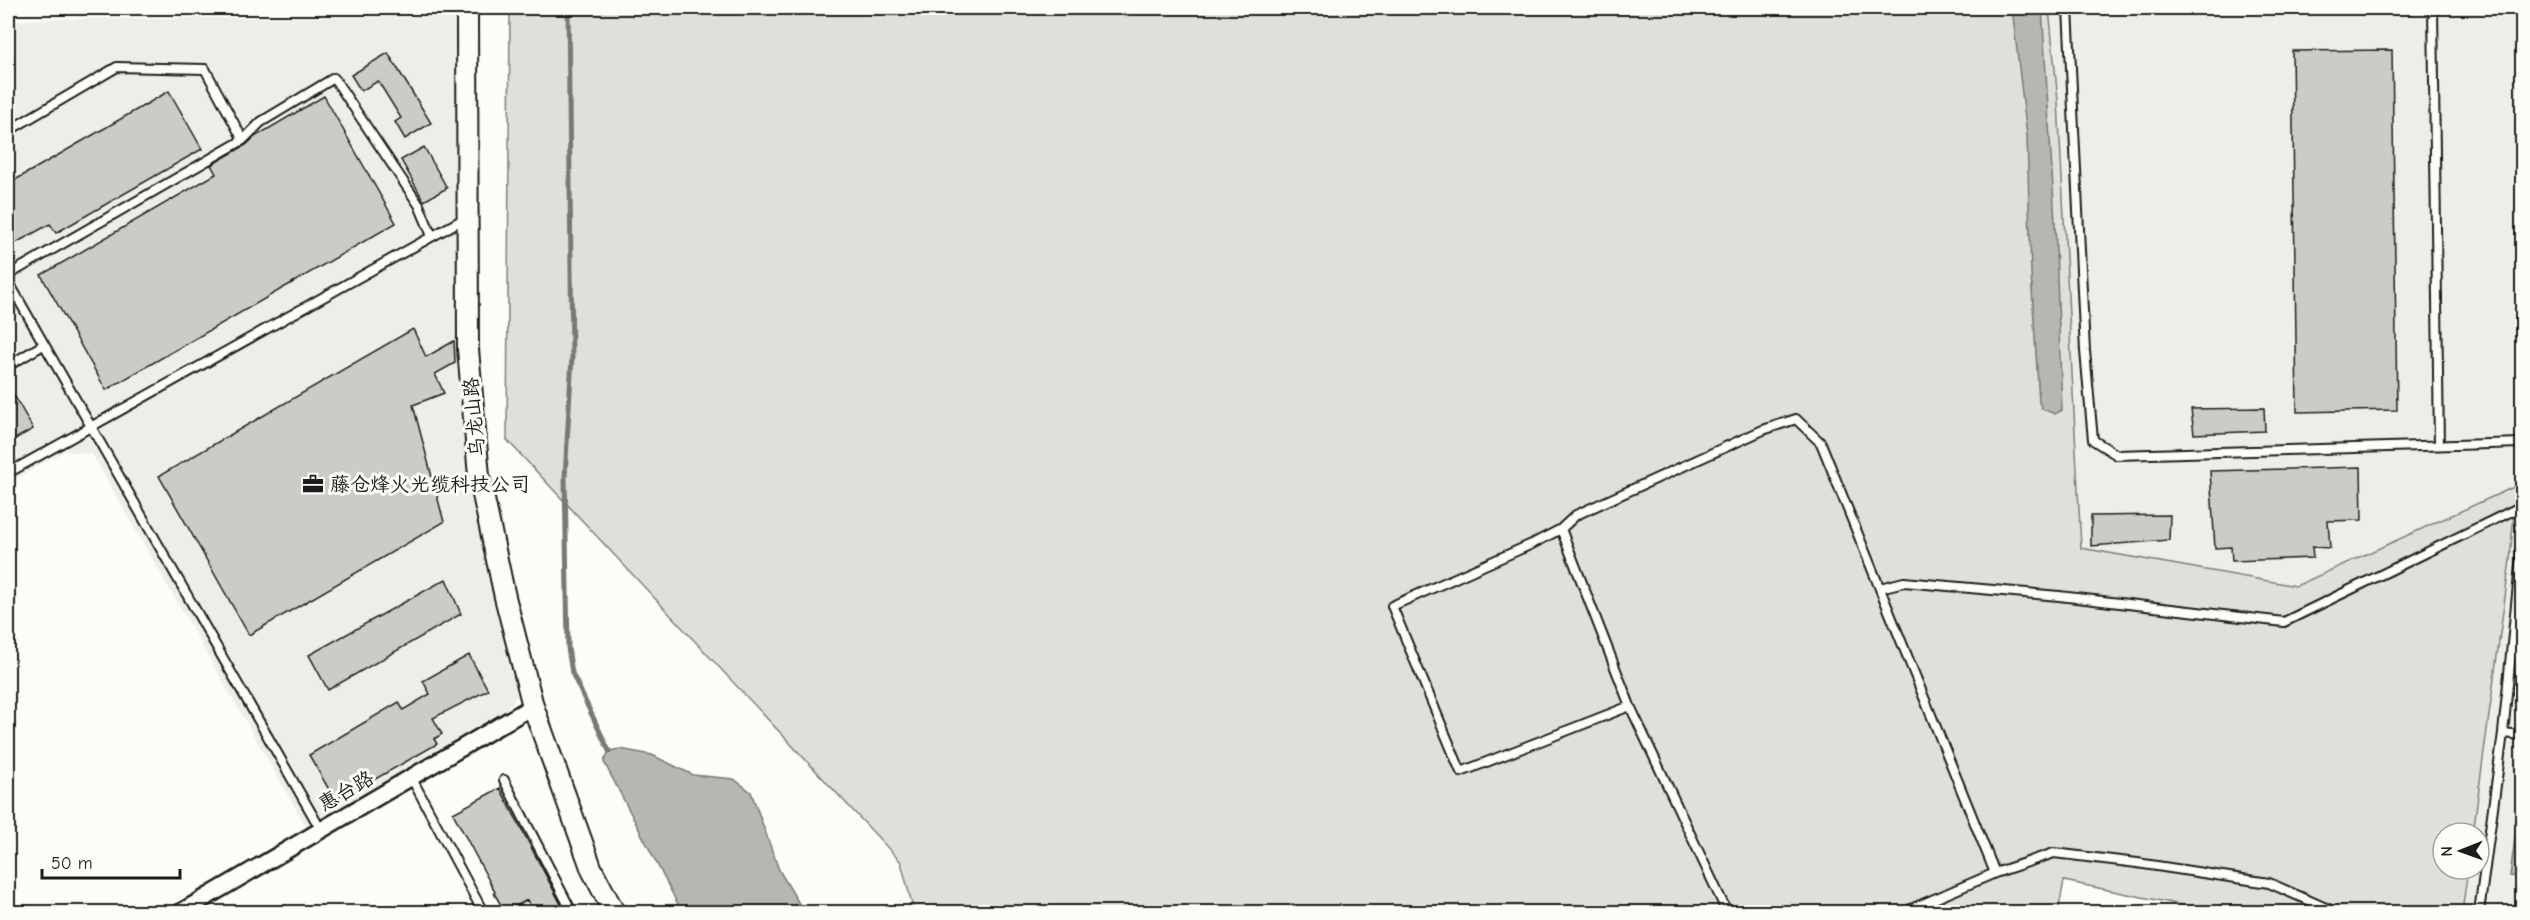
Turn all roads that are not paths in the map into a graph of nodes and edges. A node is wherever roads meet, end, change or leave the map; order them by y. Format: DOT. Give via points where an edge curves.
graph roads {
  1 [pos="466,8"];
  2 [pos="2068,8"];
  3 [pos="2433,8"];
  4 [pos="8,131"];
  5 [pos="243,140"];
  6 [pos="468,216"];
  7 [pos="432,236"];
  8 [pos="8,275"];
  9 [pos="8,281"];
  10 [pos="43,345"];
  11 [pos="8,366"];
  12 [pos="90,426"];
  13 [pos="2523,443"];
  14 [pos="2439,445"];
  15 [pos="8,473"];
  16 [pos="2522,506"];
  17 [pos="1561,529"];
  18 [pos="1880,588"];
  19 [pos="533,706"];
  20 [pos="1630,706"];
  21 [pos="2503,733"];
  22 [pos="2523,735"];
  23 [pos="411,777"];
  24 [pos="504,780"];
  25 [pos="321,830"];
  26 [pos="1995,873"];
  27 [pos="181,912"];
  28 [pos="483,912"];
  29 [pos="572,912"];
  30 [pos="614,912"];
  31 [pos="1727,912"];
  32 [pos="1904,912"];
  33 [pos="2335,912"];
  34 [pos="2479,912"];
  1 -- 6 [label="street, 乌龙山路"];
  2 -- 14 [label="lane" via="2093,440 2117,455"];
  3 -- 14 [label="lane"];
  4 -- 5 [label="lane" via="117,67 205,69"];
  5 -- 7 [label="lane" via="261,122 334,78 419,205"];
  5 -- 8 [label="lane"];
  6 -- 7 [label="lane"];
  6 -- 19 [label="street, 乌龙山路" via="468,349 479,477"];
  7 -- 12 [label="lane"];
  9 -- 10 [label="lane"];
  10 -- 11 [label="lane"];
  10 -- 12 [label="lane"];
  12 -- 15 [label="lane"];
  12 -- 25 [label="lane"];
  13 -- 14 [label="lane"];
  16 -- 18 [label="lane" via="2284,622 1904,582"];
  16 -- 21 [label="lane" via="2522,545"];
  17 -- 18 [label="lane" via="1576,515 1763,430 1796,419 1821,443"];
  17 -- 20 [label="lane"];
  17 -- 20 [label="lane" via="1392,606 1461,772"];
  18 -- 26 [label="lane"];
  19 -- 23 [label="street, 惠台路"];
  19 -- 30 [label="street, 乌龙山路" via="592,870"];
  20 -- 31 [label="lane"];
  21 -- 22 [label="lane"];
  21 -- 34 [label="lane"];
  23 -- 25 [label="street, 惠台路"];
  23 -- 28 [label="lane"];
  24 -- 29 [label="lane"];
  25 -- 27 [label="street, 惠台路"];
  26 -- 32 [label="lane"];
  26 -- 33 [label="lane" via="2054,853 2268,883"];
}
